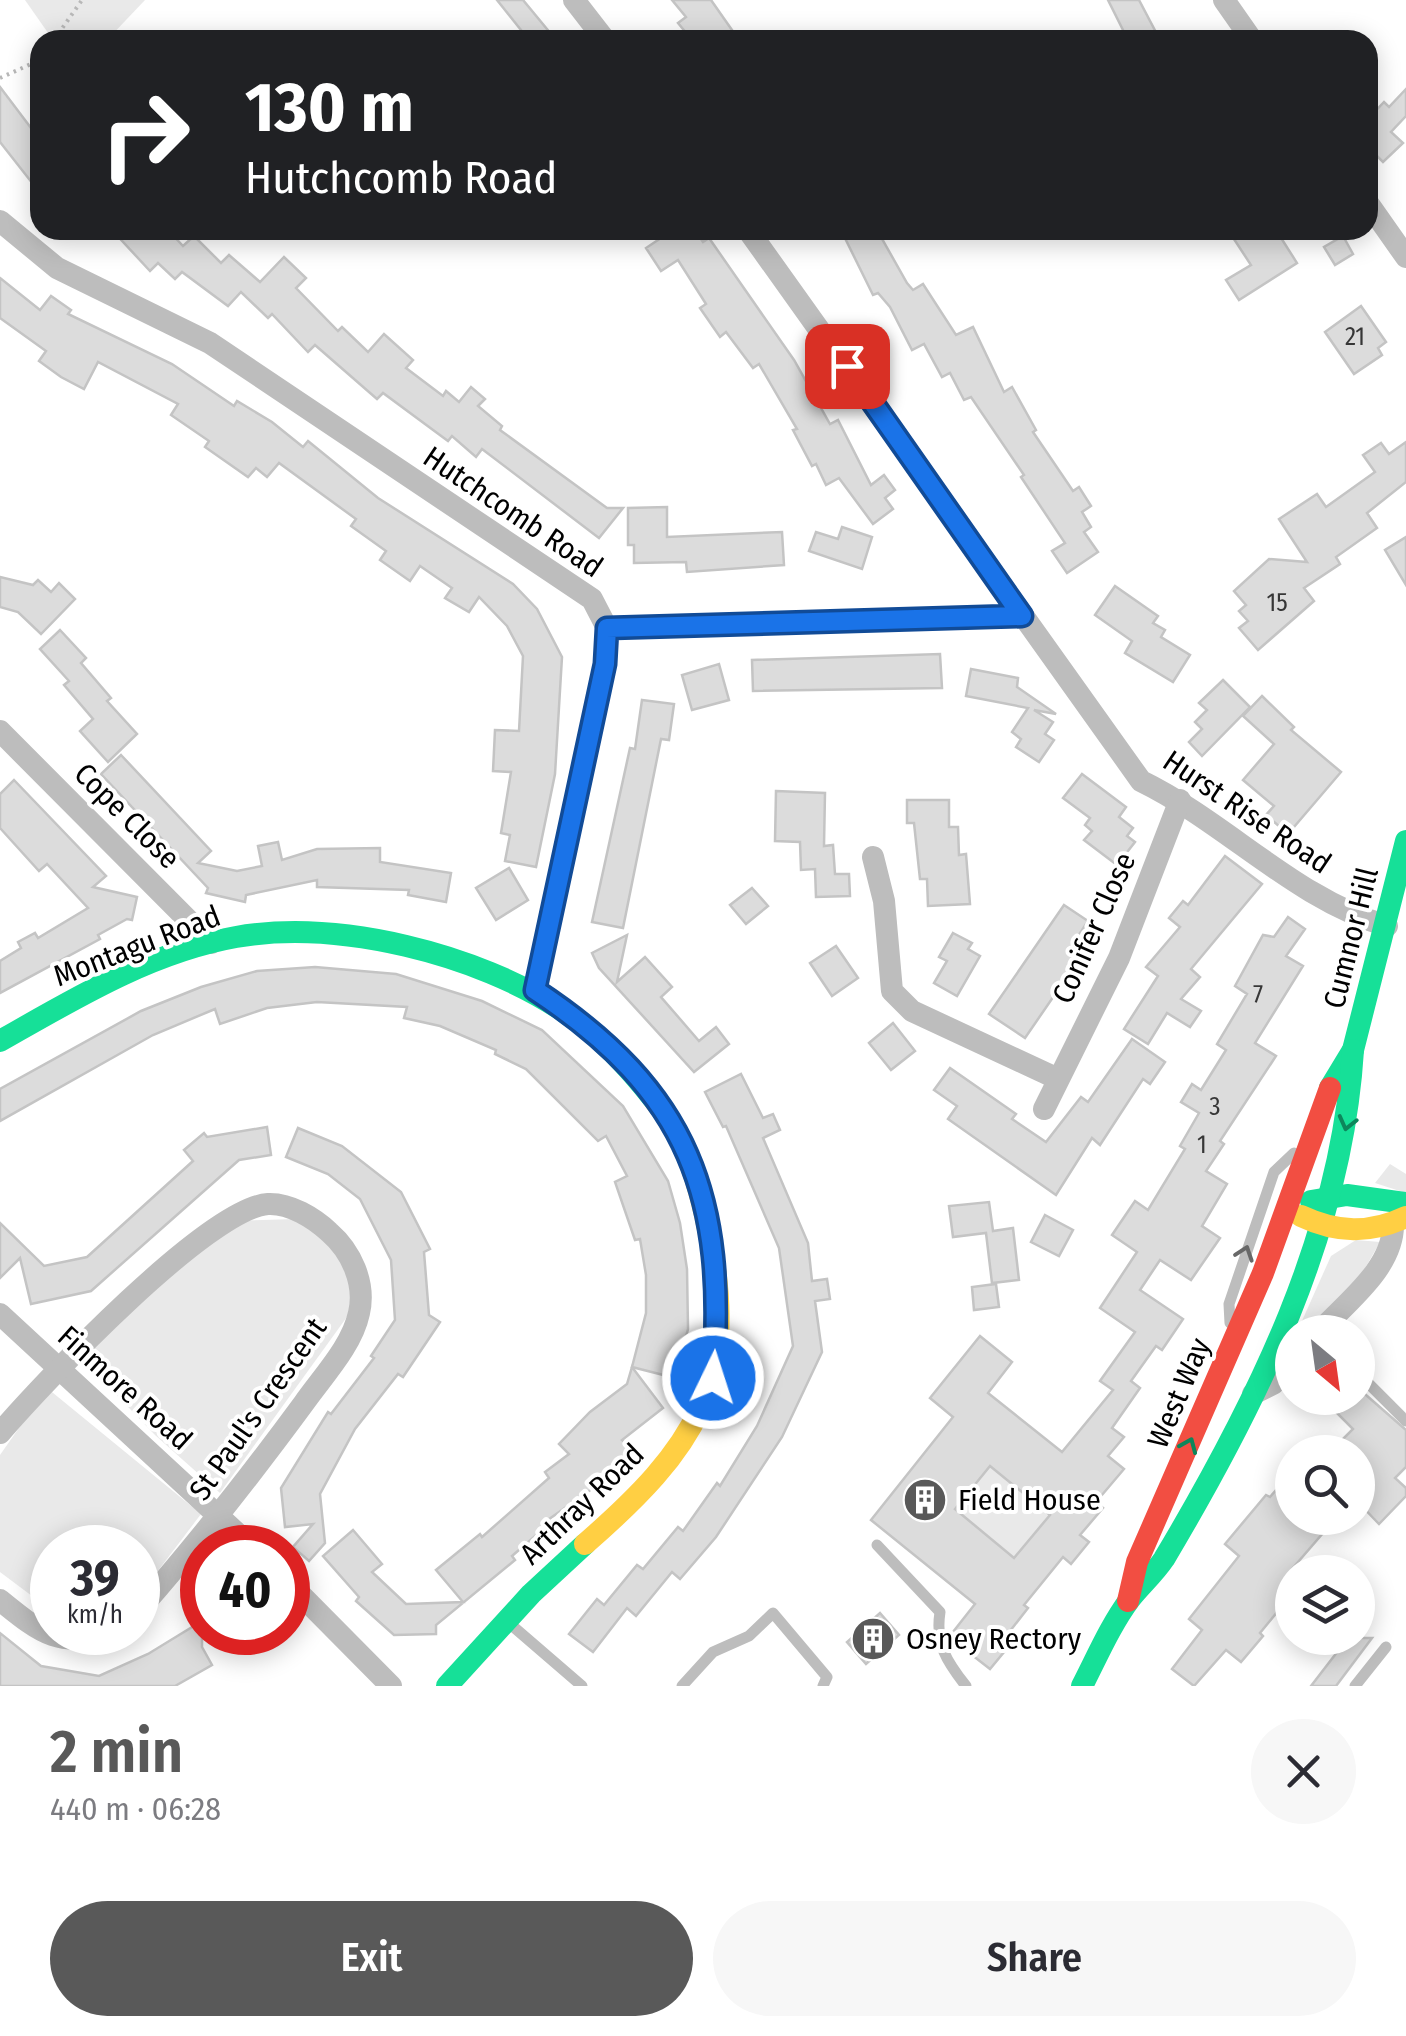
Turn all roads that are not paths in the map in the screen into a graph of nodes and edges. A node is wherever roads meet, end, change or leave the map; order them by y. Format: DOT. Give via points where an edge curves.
graph roads {
  1 [pos="574,0"];
  2 [pos="1224,0"];
  3 [pos="598,30"];
  4 [pos="1245,30"];
  5 [pos="1378,217"];
  6 [pos="0,221"];
  7 [pos="755,240"];
  8 [pos="1406,257"];
  9 [pos="1022,616"];
  10 [pos="607,628"];
  11 [pos="0,731"];
  12 [pos="1180,800"];
  13 [pos="1406,841"];
  14 [pos="872,856"];
  15 [pos="1387,926"];
  16 [pos="211,943"];
  17 [pos="535,990"];
  18 [pos="0,1041"];
  19 [pos="1353,1050"];
  20 [pos="1056,1078"];
  21 [pos="1044,1109"];
  22 [pos="1310,1139"];
  23 [pos="1328,1195"];
  24 [pos="1406,1203"];
  25 [pos="1288,1209"];
  26 [pos="1400,1220"];
  27 [pos="1320,1226"];
  28 [pos="0,1314"];
  29 [pos="1334,1315"];
  30 [pos="1231,1348"];
  31 [pos="56,1366"];
  32 [pos="1275,1382"];
  33 [pos="1375,1389"];
  34 [pos="1254,1394"];
  35 [pos="1406,1421"];
  36 [pos="0,1434"];
  37 [pos="1171,1487"];
  38 [pos="1198,1500"];
  39 [pos="222,1516"];
  40 [pos="231,1525"];
  41 [pos="877,1545"];
  42 [pos="160,1585"];
  43 [pos="0,1600"];
  44 [pos="1128,1601"];
  45 [pos="310,1604"];
  46 [pos="506,1620"];
  47 [pos="30,1625"];
  48 [pos="1386,1647"];
  49 [pos="391,1686"];
  50 [pos="447,1686"];
  51 [pos="582,1686"];
  52 [pos="682,1686"];
  53 [pos="823,1686"];
  54 [pos="966,1686"];
  55 [pos="1082,1686"];
  56 [pos="1354,1686"];
  1 -- 3 [label="street"];
  2 -- 4 [label="street"];
  5 -- 8 [label="street"];
  6 -- 10 [label="street, Hutchcomb Road" via="57,268 210,342 592,599"];
  7 -- 9 [label="street, Hurst Rise Road"];
  9 -- 10 [label="street"];
  9 -- 12 [label="street, Hurst Rise Road" via="1142,781"];
  10 -- 17 [label="street" via="605,664"];
  11 -- 16 [label="street, Cope Close"];
  12 -- 15 [label="street, Hurst Rise Road" via="1327,902"];
  12 -- 20 [label="street, Conifer Close" via="1119,958"];
  13 -- 15 [label="street, Cumnor Hill"];
  14 -- 20 [label="street" via="884,901 892,991 912,1011"];
  15 -- 19 [label="street, Cumnor Hill"];
  16 -- 17 [label="street, Montagu Road" via="268,933 329,935 433,952"];
  16 -- 18 [label="street, Montagu Road" via="88,991"];
  17 -- 46 [label="street, Arthray Road" via="590,1026 638,1074 682,1140 712,1222 719,1308 713,1378 685,1441 652,1486"];
  19 -- 22 [label="street, Cumnor Hill"];
  19 -- 23 [label="street, Cumnor Hill, one-way" via="1354,1093"];
  20 -- 21 [label="street, Conifer Close"];
  22 -- 25 [label="street, Cumnor Hill"];
  30 -- 22 [label="lane, one-way" via="1229,1304 1274,1172"];
  23 -- 24 [label="street"];
  23 -- 25 [label="street"];
  23 -- 27 [label="street, Cumnor Hill"];
  25 -- 27 [label="street"];
  25 -- 30 [label="street, West Way"];
  26 -- 27 [label="street" via="1344,1231"];
  26 -- 29 [label="street" via="1381,1264"];
  27 -- 34 [label="street, West Way"];
  28 -- 31 [label="street, Finmore Road"];
  37 -- 30 [label="street, West Way, one-way"];
  31 -- 36 [label="street, St Paul's Crescent"];
  31 -- 39 [label="street, Finmore Road"];
  31 -- 39 [label="street, St Paul's Crescent" via="222,1221 269,1204 311,1216 342,1243 358,1275 360,1312 341,1351"];
  32 -- 34 [label="street, West Way"];
  33 -- 35 [label="lane"];
  34 -- 38 [label="street, West Way"];
  37 -- 38 [label="lane"];
  37 -- 44 [label="street, West Way" via="1137,1562"];
  38 -- 44 [label="street, West Way" via="1157,1570"];
  39 -- 40 [label="street, Finmore Road"];
  39 -- 42 [label="street, St Paul's Crescent"];
  41 -- 54 [label="lane" via="940,1612 943,1657"];
  43 -- 47 [label="street"];
  44 -- 55 [label="street, West Way"];
  45 -- 49 [label="street"];
  46 -- 50 [label="street, Arthray Road"];
  46 -- 51 [label="lane"];
  48 -- 56 [label="lane"];
  52 -- 53 [label="lane" via="713,1652 748,1636 773,1613 827,1677"];
}
